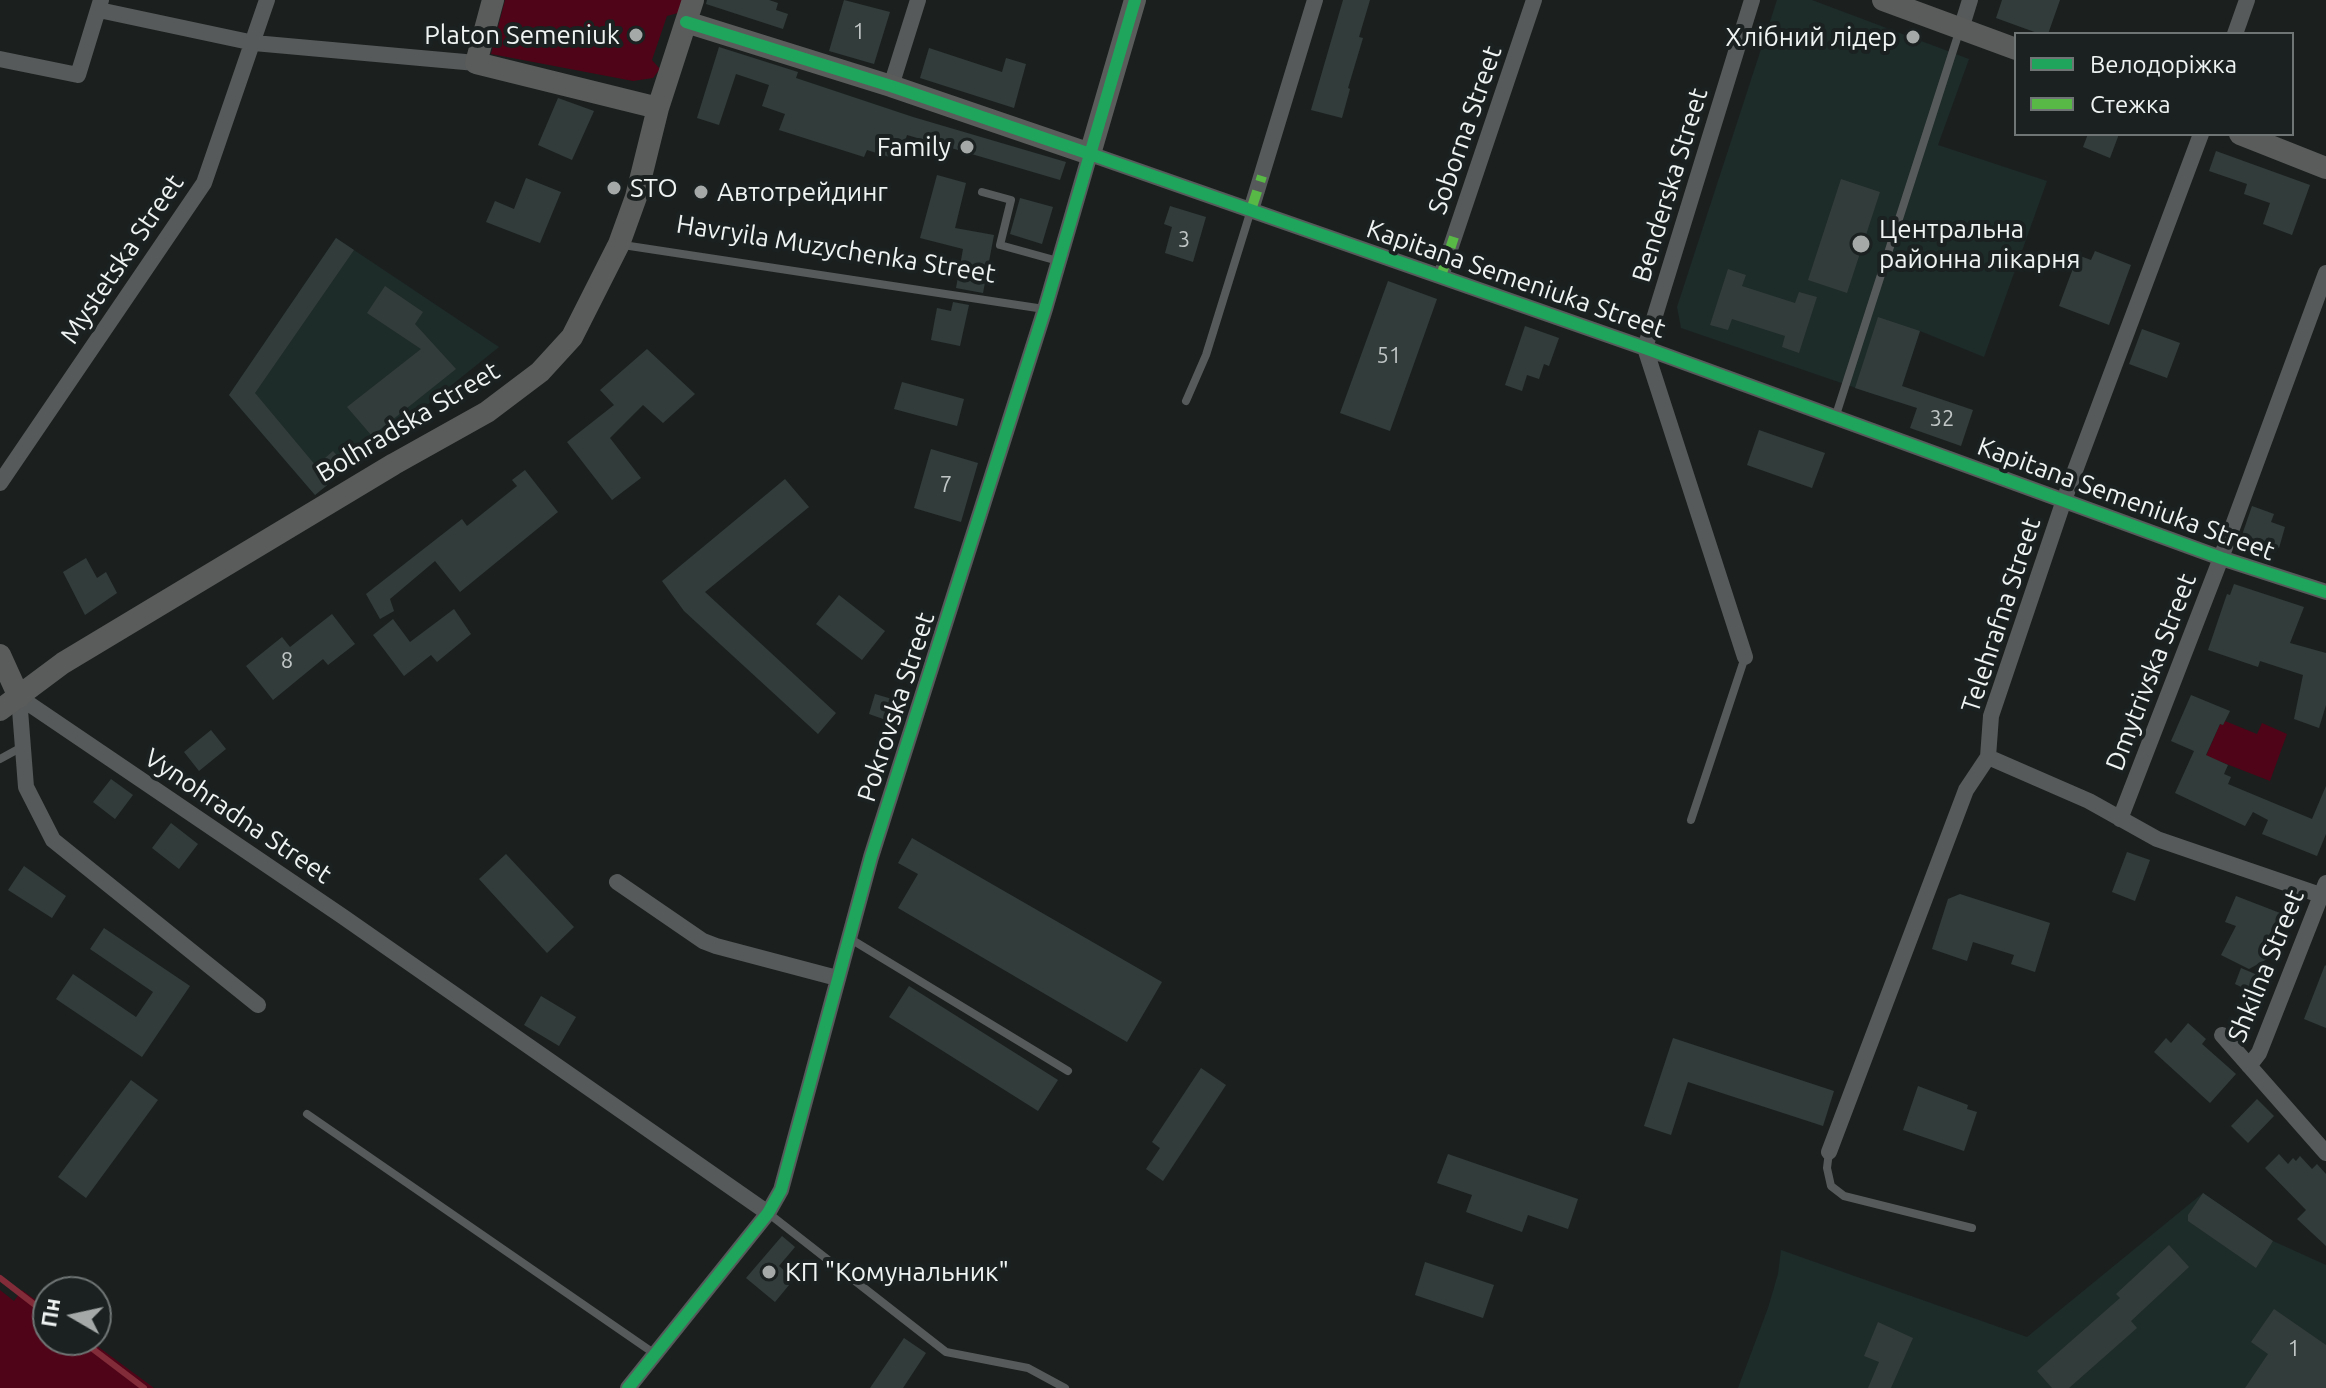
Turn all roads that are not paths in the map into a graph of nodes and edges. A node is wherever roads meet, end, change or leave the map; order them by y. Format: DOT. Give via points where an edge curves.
graph roads {
  1 [pos="267,0"];
  2 [pos="493,0"];
  3 [pos="693,0"];
  4 [pos="918,0"];
  5 [pos="1135,0"];
  6 [pos="1315,0"];
  7 [pos="1534,0"];
  8 [pos="1752,0"];
  9 [pos="1883,0"];
  10 [pos="1970,0"];
  11 [pos="2247,0"];
  12 [pos="100,5"];
  13 [pos="686,22"];
  14 [pos="1961,29"];
  15 [pos="2236,32"];
  16 [pos="254,43"];
  17 [pos="2014,48"];
  18 [pos="0,59"];
  19 [pos="476,63"];
  20 [pos="891,86"];
  21 [pos="658,108"];
  22 [pos="2200,136"];
  23 [pos="2245,136"];
  24 [pos="1090,154"];
  25 [pos="2326,168"];
  26 [pos="982,192"];
  27 [pos="1251,210"];
  28 [pos="619,244"];
  29 [pos="1059,262"];
  30 [pos="2326,273"];
  31 [pos="1441,276"];
  32 [pos="1045,309"];
  33 [pos="1645,348"];
  34 [pos="1186,401"];
  35 [pos="1835,418"];
  36 [pos="0,483"];
  37 [pos="2064,500"];
  38 [pos="2221,558"];
  39 [pos="2326,592"];
  40 [pos="0,655"];
  41 [pos="1745,657"];
  42 [pos="19,697"];
  43 [pos="0,710"];
  44 [pos="23,747"];
  45 [pos="1988,757"];
  46 [pos="0,759"];
  47 [pos="2120,819"];
  48 [pos="1691,820"];
  49 [pos="617,882"];
  50 [pos="2324,892"];
  51 [pos="848,937"];
  52 [pos="837,978"];
  53 [pos="258,1005"];
  54 [pos="2222,1035"];
  55 [pos="2249,1066"];
  56 [pos="1068,1071"];
  57 [pos="307,1114"];
  58 [pos="1829,1152"];
  59 [pos="2326,1153"];
  60 [pos="768,1213"];
  61 [pos="1972,1228"];
  62 [pos="655,1354"];
  63 [pos="628,1388"];
  64 [pos="1065,1388"];
  1 -- 16 [label="street, Mystetska Street"];
  2 -- 19 [label="main road"];
  3 -- 13 [label="main road, Bolhradska Street"];
  4 -- 20 [label="street"];
  5 -- 24 [label="main road, Pokrovska Street"];
  6 -- 27 [label="street"];
  7 -- 31 [label="street, Soborna Street"];
  8 -- 33 [label="street, Benderska Street"];
  9 -- 14 [label="main road"];
  10 -- 14 [label="street"];
  11 -- 15 [label="street"];
  12 -- 16 [label="street"];
  12 -- 18 [label="street" via="78,75"];
  13 -- 20 [label="main road, Kapitana Semeniuka Street"];
  13 -- 21 [label="main road, Bolhradska Street"];
  14 -- 17 [label="main road"];
  14 -- 35 [label="lane"];
  16 -- 19 [label="street"];
  16 -- 36 [label="street, Mystetska Street" via="204,183"];
  19 -- 21 [label="main road"];
  20 -- 24 [label="main road, Kapitana Semeniuka Street"];
  21 -- 28 [label="main road, Bolhradska Street"];
  22 -- 37 [label="street, Telehrafna Street"];
  23 -- 25 [label="main road"];
  24 -- 27 [label="street, Kapitana Semeniuka Street"];
  24 -- 29 [label="street, Pokrovska Street"];
  26 -- 29 [label="lane" via="1011,200 1000,245"];
  27 -- 31 [label="street, Kapitana Semeniuka Street"];
  27 -- 34 [label="lane" via="1206,355"];
  28 -- 32 [label="lane, Havryila Muzychenka Street"];
  28 -- 42 [label="main road, Bolhradska Street" via="572,337 540,372 487,412 63,663"];
  29 -- 32 [label="street, Pokrovska Street"];
  30 -- 38 [label="street, Dmytrivska Street"];
  31 -- 33 [label="street, Kapitana Semeniuka Street"];
  32 -- 51 [label="street, Pokrovska Street"];
  33 -- 35 [label="street, Kapitana Semeniuka Street"];
  33 -- 41 [label="street"];
  35 -- 37 [label="street, Kapitana Semeniuka Street"];
  37 -- 38 [label="street, Kapitana Semeniuka Street"];
  37 -- 45 [label="street, Telehrafna Street" via="1991,716"];
  38 -- 39 [label="street, Kapitana Semeniuka Street"];
  38 -- 47 [label="street, Dmytrivska Street"];
  40 -- 42 [label="main road"];
  41 -- 48 [label="lane"];
  42 -- 43 [label="main road, Bolhradska Street"];
  42 -- 44 [label="street"];
  42 -- 60 [label="street, Vynohradna Street"];
  44 -- 46 [label="lane"];
  44 -- 53 [label="street" via="26,787 53,840"];
  45 -- 47 [label="street"];
  45 -- 58 [label="street, Telehrafna Street" via="1966,790"];
  47 -- 50 [label="street" via="2157,839"];
  49 -- 52 [label="street" via="703,941"];
  50 -- 55 [label="street, Shkilna Street" via="2259,1053"];
  51 -- 52 [label="street, Pokrovska Street"];
  51 -- 56 [label="lane"];
  52 -- 60 [label="street, Pokrovska Street" via="789,1163"];
  54 -- 55 [label="street"];
  55 -- 59 [label="street"];
  57 -- 62 [label="lane"];
  58 -- 61 [label="lane" via="1831,1186 1844,1196"];
  60 -- 62 [label="street, Pokrovska Street"];
  60 -- 64 [label="lane" via="946,1352 1028,1368"];
  62 -- 63 [label="street, Pokrovska Street"];
}
